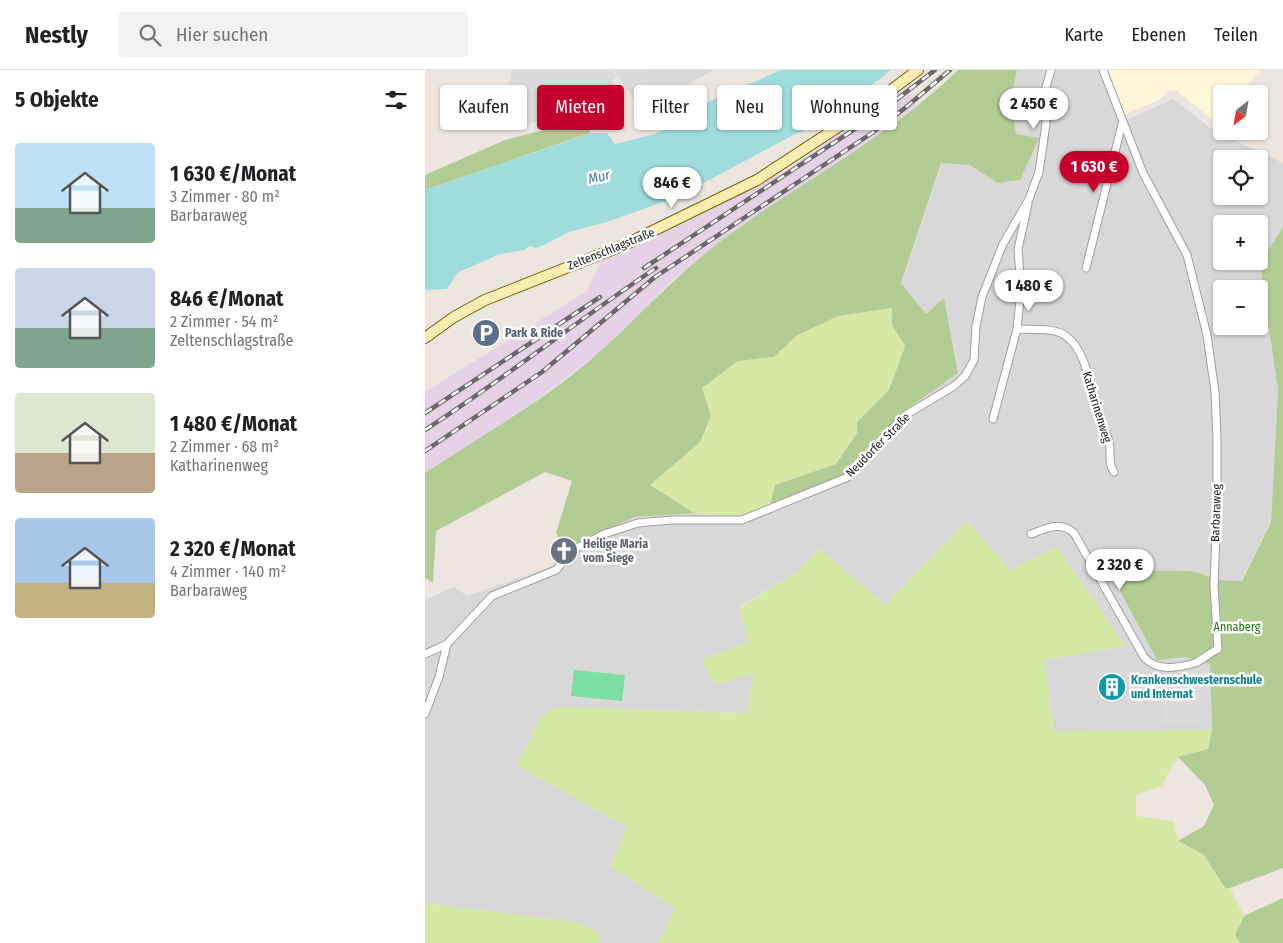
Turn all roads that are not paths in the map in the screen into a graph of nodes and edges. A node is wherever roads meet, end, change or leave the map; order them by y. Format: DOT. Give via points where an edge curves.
graph roads {
  1 [pos="918,70"];
  2 [pos="1051,70"];
  3 [pos="1103,70"];
  4 [pos="1122,124"];
  5 [pos="1029,199"];
  6 [pos="1086,268"];
  7 [pos="1017,329"];
  8 [pos="425,338"];
  9 [pos="993,419"];
  10 [pos="1113,472"];
  11 [pos="1031,534"];
  12 [pos="447,644"];
  13 [pos="425,654"];
  14 [pos="425,714"];
  1 -- 8 [label="main road, Zeltenschlagstraße" via="867,108 757,180 624,245 485,300"];
  2 -- 5 [label="street, Neudorfer Straße" via="1046,86 1046,124 1039,172"];
  3 -- 4 [label="street, Barbaraweg"];
  4 -- 6 [label="street"];
  4 -- 11 [label="street, Barbaraweg" via="1143,173 1187,255 1207,336 1215,392 1217,439 1213,585 1218,648 1197,662 1161,668 1151,665 1074,533 1067,527 1053,526"];
  5 -- 7 [label="street" via="1018,249 1021,289"];
  5 -- 12 [label="street, Neudorfer Straße" via="1003,244 982,297 974,360 965,376 904,416 848,477 742,520 638,523 604,534 573,550 556,570 492,596"];
  7 -- 9 [label="street"];
  7 -- 10 [label="street, Katharinenweg" via="1055,332 1065,335 1073,343 1088,374 1100,420 1110,443"];
  12 -- 13 [label="street"];
  12 -- 14 [label="street"];
}
